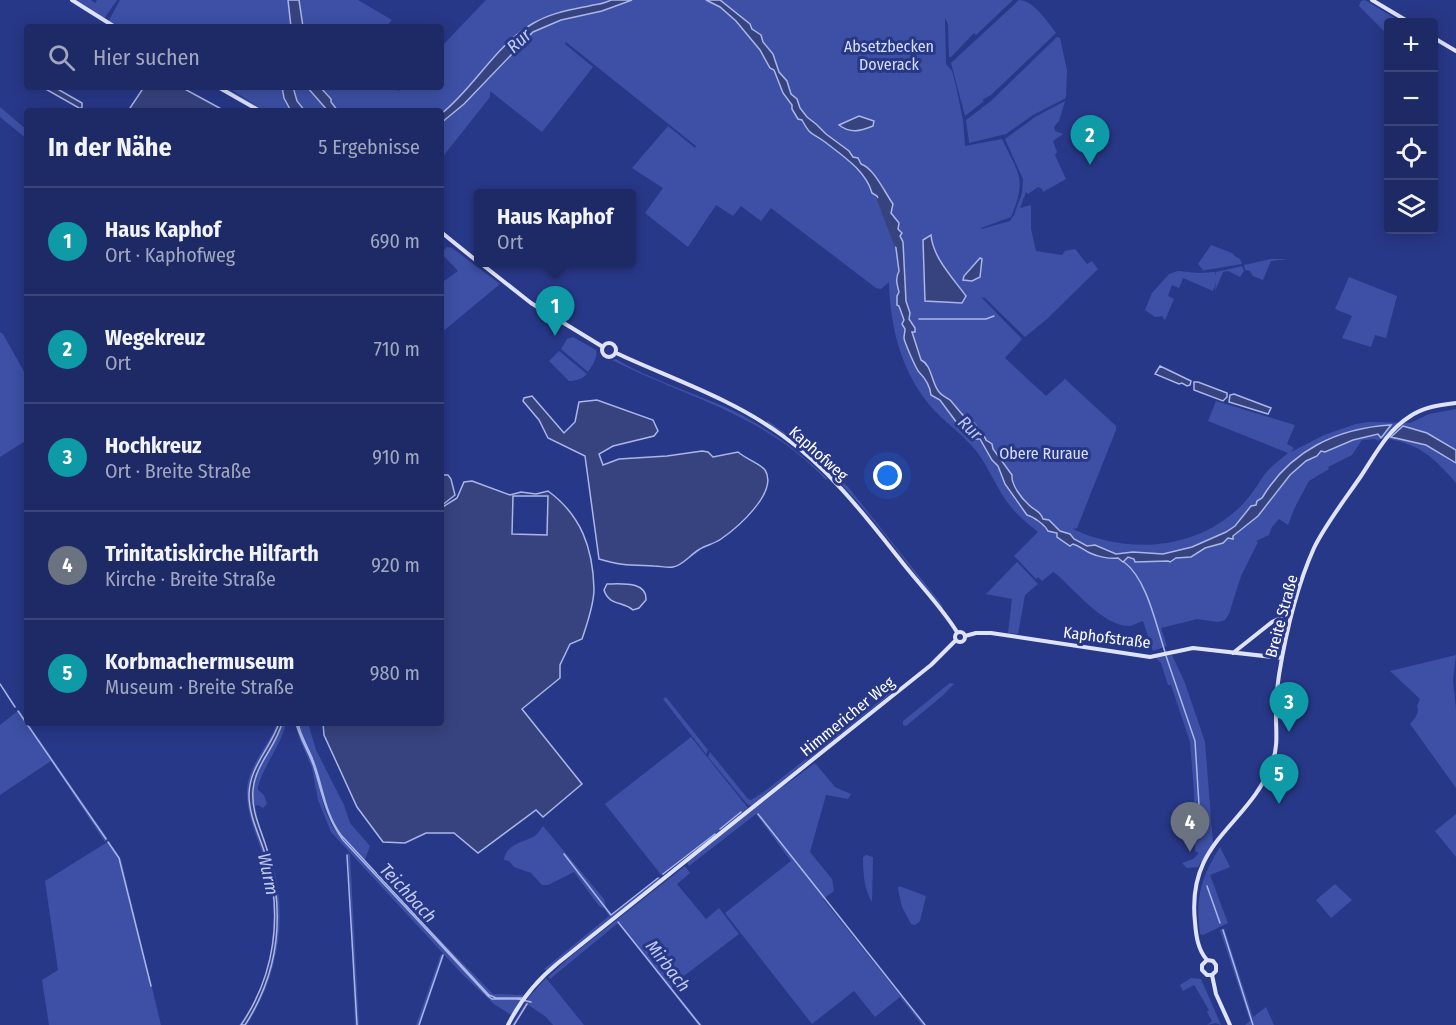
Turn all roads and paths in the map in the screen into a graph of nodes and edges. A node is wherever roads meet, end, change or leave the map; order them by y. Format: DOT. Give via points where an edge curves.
graph roads {
  1 [pos="72,0"];
  2 [pos="1372,0"];
  3 [pos="1402,18"];
  4 [pos="110,24"];
  5 [pos="1438,40"];
  6 [pos="1456,51"];
  7 [pos="223,90"];
  8 [pos="255,108"];
  9 [pos="444,234"];
  10 [pos="474,258"];
  11 [pos="485,267"];
  12 [pos="603,346"];
  13 [pos="616,353"];
  14 [pos="1456,403"];
  15 [pos="1292,613"];
  16 [pos="957,632"];
  17 [pos="965,636"];
  18 [pos="956,640"];
  19 [pos="1233,653"];
  20 [pos="1282,658"];
  21 [pos="1207,960"];
  22 [pos="1212,975"];
  23 [pos="508,1025"];
  24 [pos="1230,1025"];
  1 -- 4 [label="main road"];
  2 -- 3 [label="main road"];
  5 -- 6 [label="main road"];
  7 -- 8 [label="main road"];
  9 -- 10 [label="main road, Kaphofweg"];
  11 -- 12 [label="main road, Kaphofweg" via="531,303"];
  12 -- 13 [label="main road, Kaphofweg" via="613,344"];
  12 -- 13 [label="main road, Kaphofweg" via="606,357"];
  13 -- 16 [label="main road, Kaphofweg" via="739,409 798,447 850,498"];
  14 -- 15 [label="main road, Breite Straße" via="1427,408 1400,423 1385,439 1318,541"];
  15 -- 19 [label="main road" via="1272,622"];
  15 -- 20 [label="main road, Breite Straße"];
  16 -- 17 [label="main road"];
  16 -- 18 [label="main road"];
  17 -- 18 [label="main road" via="963,641"];
  17 -- 19 [label="main road, Kaphofstraße" via="990,633 1150,657 1193,648"];
  18 -- 23 [label="main road, Himmericher Weg" via="932,665 545,974"];
  19 -- 20 [label="main road, Kaphofstraße"];
  20 -- 21 [label="main road, Breite Straße" via="1276,694 1277,743 1267,778 1220,835 1197,877 1195,920 1199,948"];
  21 -- 22 [label="main road" via="1216,965"];
  21 -- 22 [label="main road" via="1202,970"];
  22 -- 24 [label="main road"];
}
